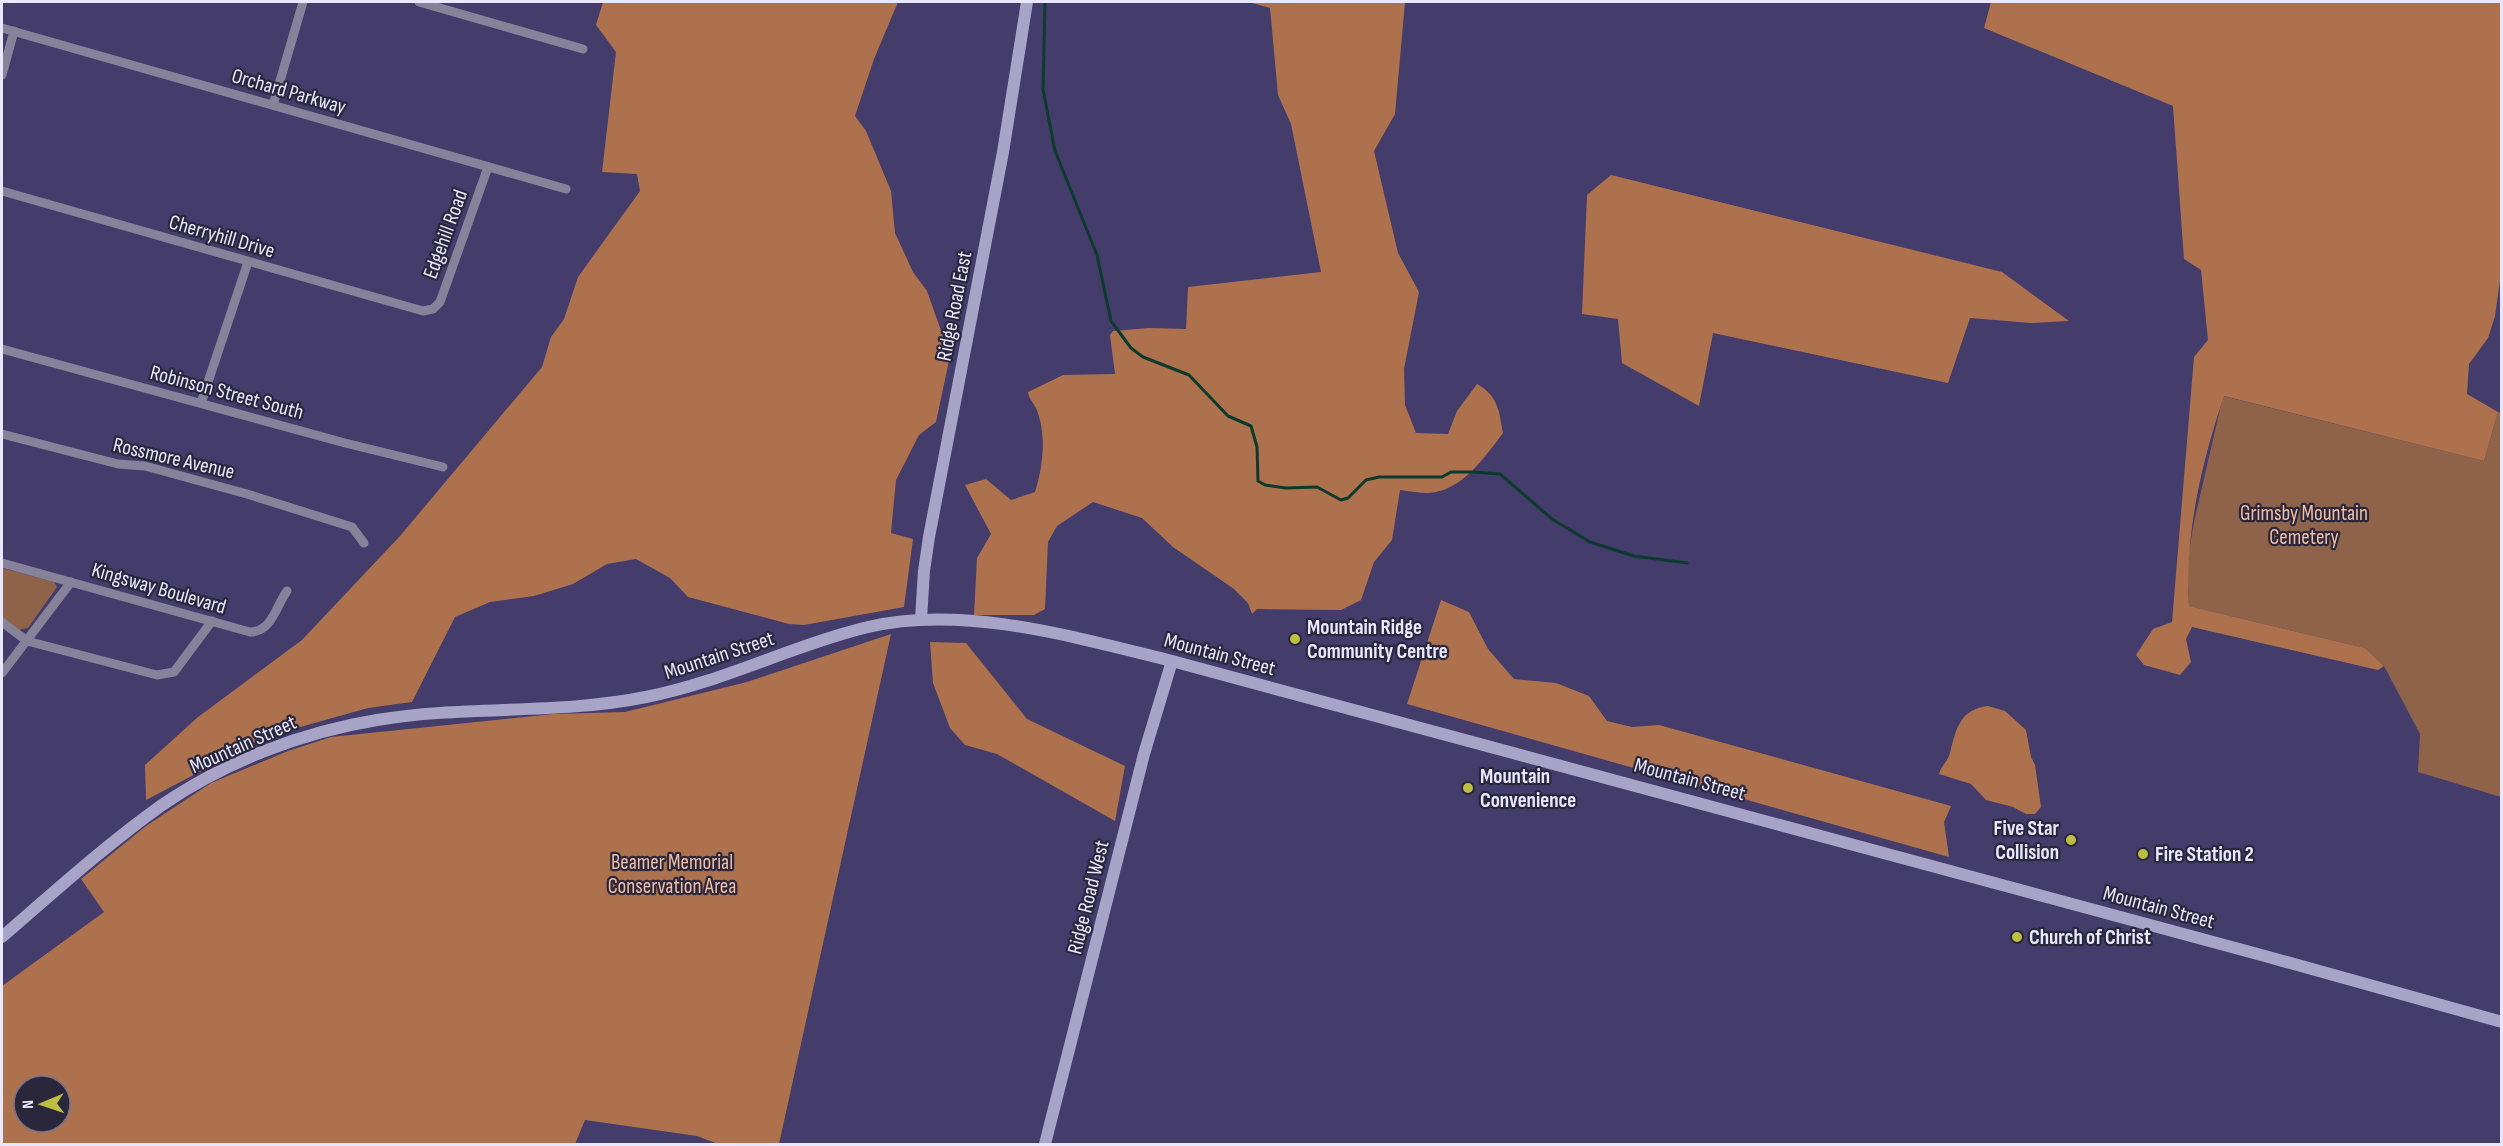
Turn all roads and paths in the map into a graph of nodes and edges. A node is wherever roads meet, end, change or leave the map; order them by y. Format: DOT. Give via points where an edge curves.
graph roads {
  1 [pos="303,2"];
  2 [pos="419,2"];
  3 [pos="1027,2"];
  4 [pos="2,28"];
  5 [pos="14,31"];
  6 [pos="583,49"];
  7 [pos="2,75"];
  8 [pos="273,105"];
  9 [pos="488,167"];
  10 [pos="566,189"];
  11 [pos="2,191"];
  12 [pos="248,262"];
  13 [pos="433,309"];
  14 [pos="2,349"];
  15 [pos="201,404"];
  16 [pos="2,434"];
  17 [pos="443,467"];
  18 [pos="364,543"];
  19 [pos="2,563"];
  20 [pos="71,582"];
  21 [pos="287,591"];
  22 [pos="921,619"];
  23 [pos="212,621"];
  24 [pos="2,622"];
  25 [pos="27,641"];
  26 [pos="1172,661"];
  27 [pos="2,673"];
  28 [pos="2,937"];
  29 [pos="2502,1022"];
  30 [pos="1045,1144"];
  1 -- 8 [label="street"];
  2 -- 6 [label="street"];
  3 -- 22 [label="main road, Ridge Road East" via="1005,141 929,537"];
  4 -- 5 [label="street, Orchard Parkway"];
  5 -- 7 [label="street"];
  5 -- 8 [label="street, Orchard Parkway"];
  8 -- 9 [label="street, Orchard Parkway"];
  9 -- 10 [label="street, Orchard Parkway"];
  9 -- 13 [label="street, Edgehill Road" via="440,302"];
  11 -- 12 [label="street, Cherryhill Drive"];
  12 -- 13 [label="street, Cherryhill Drive" via="423,311"];
  12 -- 15 [label="street"];
  14 -- 15 [label="street, Robinson Street South"];
  15 -- 17 [label="street, Robinson Street South"];
  16 -- 18 [label="street, Rossmore Avenue" via="247,494 352,527"];
  19 -- 20 [label="street, Kingsway Boulevard"];
  20 -- 23 [label="street, Kingsway Boulevard"];
  20 -- 25 [label="street"];
  21 -- 23 [label="street, Kingsway Boulevard" via="267,626 259,632"];
  22 -- 26 [label="main road, Mountain Street" via="1040,630"];
  22 -- 28 [label="main road, Mountain Street" via="869,627 648,697 553,708 454,711 377,720 312,734 210,776 162,805"];
  23 -- 25 [label="street" via="174,672 165,675"];
  24 -- 25 [label="street"];
  25 -- 27 [label="street"];
  26 -- 29 [label="main road, Mountain Street"];
  26 -- 30 [label="main road, Ridge Road West" via="1144,754"];
}
